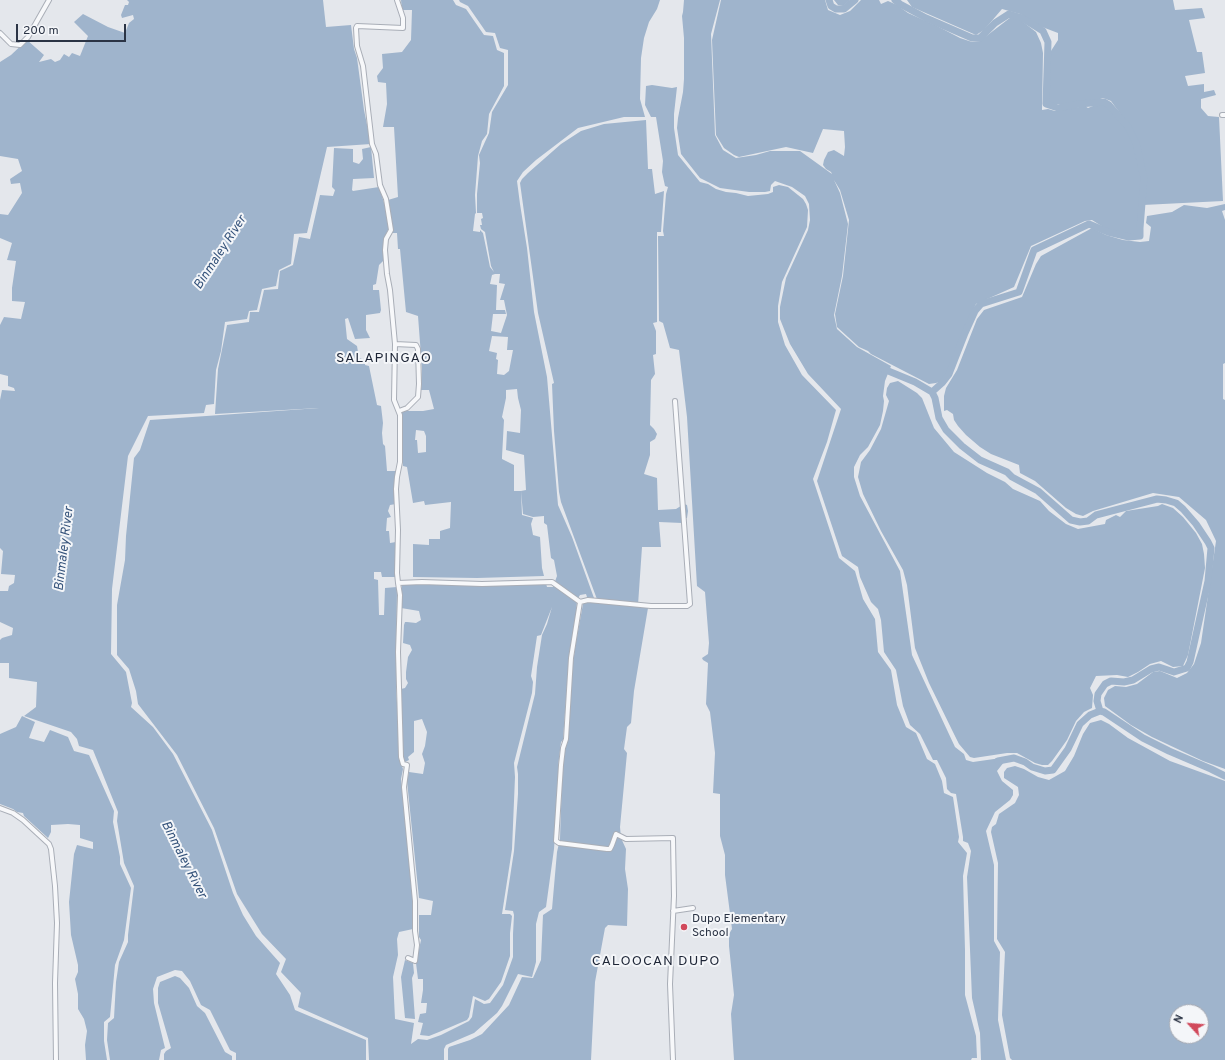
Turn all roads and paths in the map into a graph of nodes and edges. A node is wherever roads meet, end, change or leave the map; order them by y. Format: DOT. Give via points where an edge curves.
graph roads {
  1 [pos="49,0"];
  2 [pos="397,0"];
  3 [pos="0,33"];
  4 [pos="395,344"];
  5 [pos="675,401"];
  6 [pos="400,410"];
  7 [pos="398,583"];
  8 [pos="579,601"];
  9 [pos="0,808"];
  10 [pos="693,908"];
  11 [pos="673,911"];
  12 [pos="408,958"];
  13 [pos="56,1060"];
  14 [pos="673,1060"];
  1 -- 3 [label="street" via="28,37 20,45 11,44"];
  2 -- 4 [label="street" via="404,18 403,28 356,28 372,144 391,230 386,239 385,250"];
  4 -- 6 [label="street" via="394,400"];
  4 -- 6 [label="street" via="416,344 418,348 418,397 407,408"];
  5 -- 8 [label="street" via="690,604 651,606"];
  6 -- 7 [label="street" via="400,462 396,489"];
  7 -- 8 [label="street" via="554,582"];
  7 -- 12 [label="street" via="401,757 403,764 407,765 404,787 417,945 415,961"];
  8 -- 11 [label="street" via="571,658 556,841 607,849 611,848 616,834 624,838 637,839 673,837"];
  9 -- 13 [label="street" via="13,813 34,829 49,844 52,856 57,923"];
  10 -- 11 [label="street"];
  11 -- 14 [label="street" via="670,984"];
}
